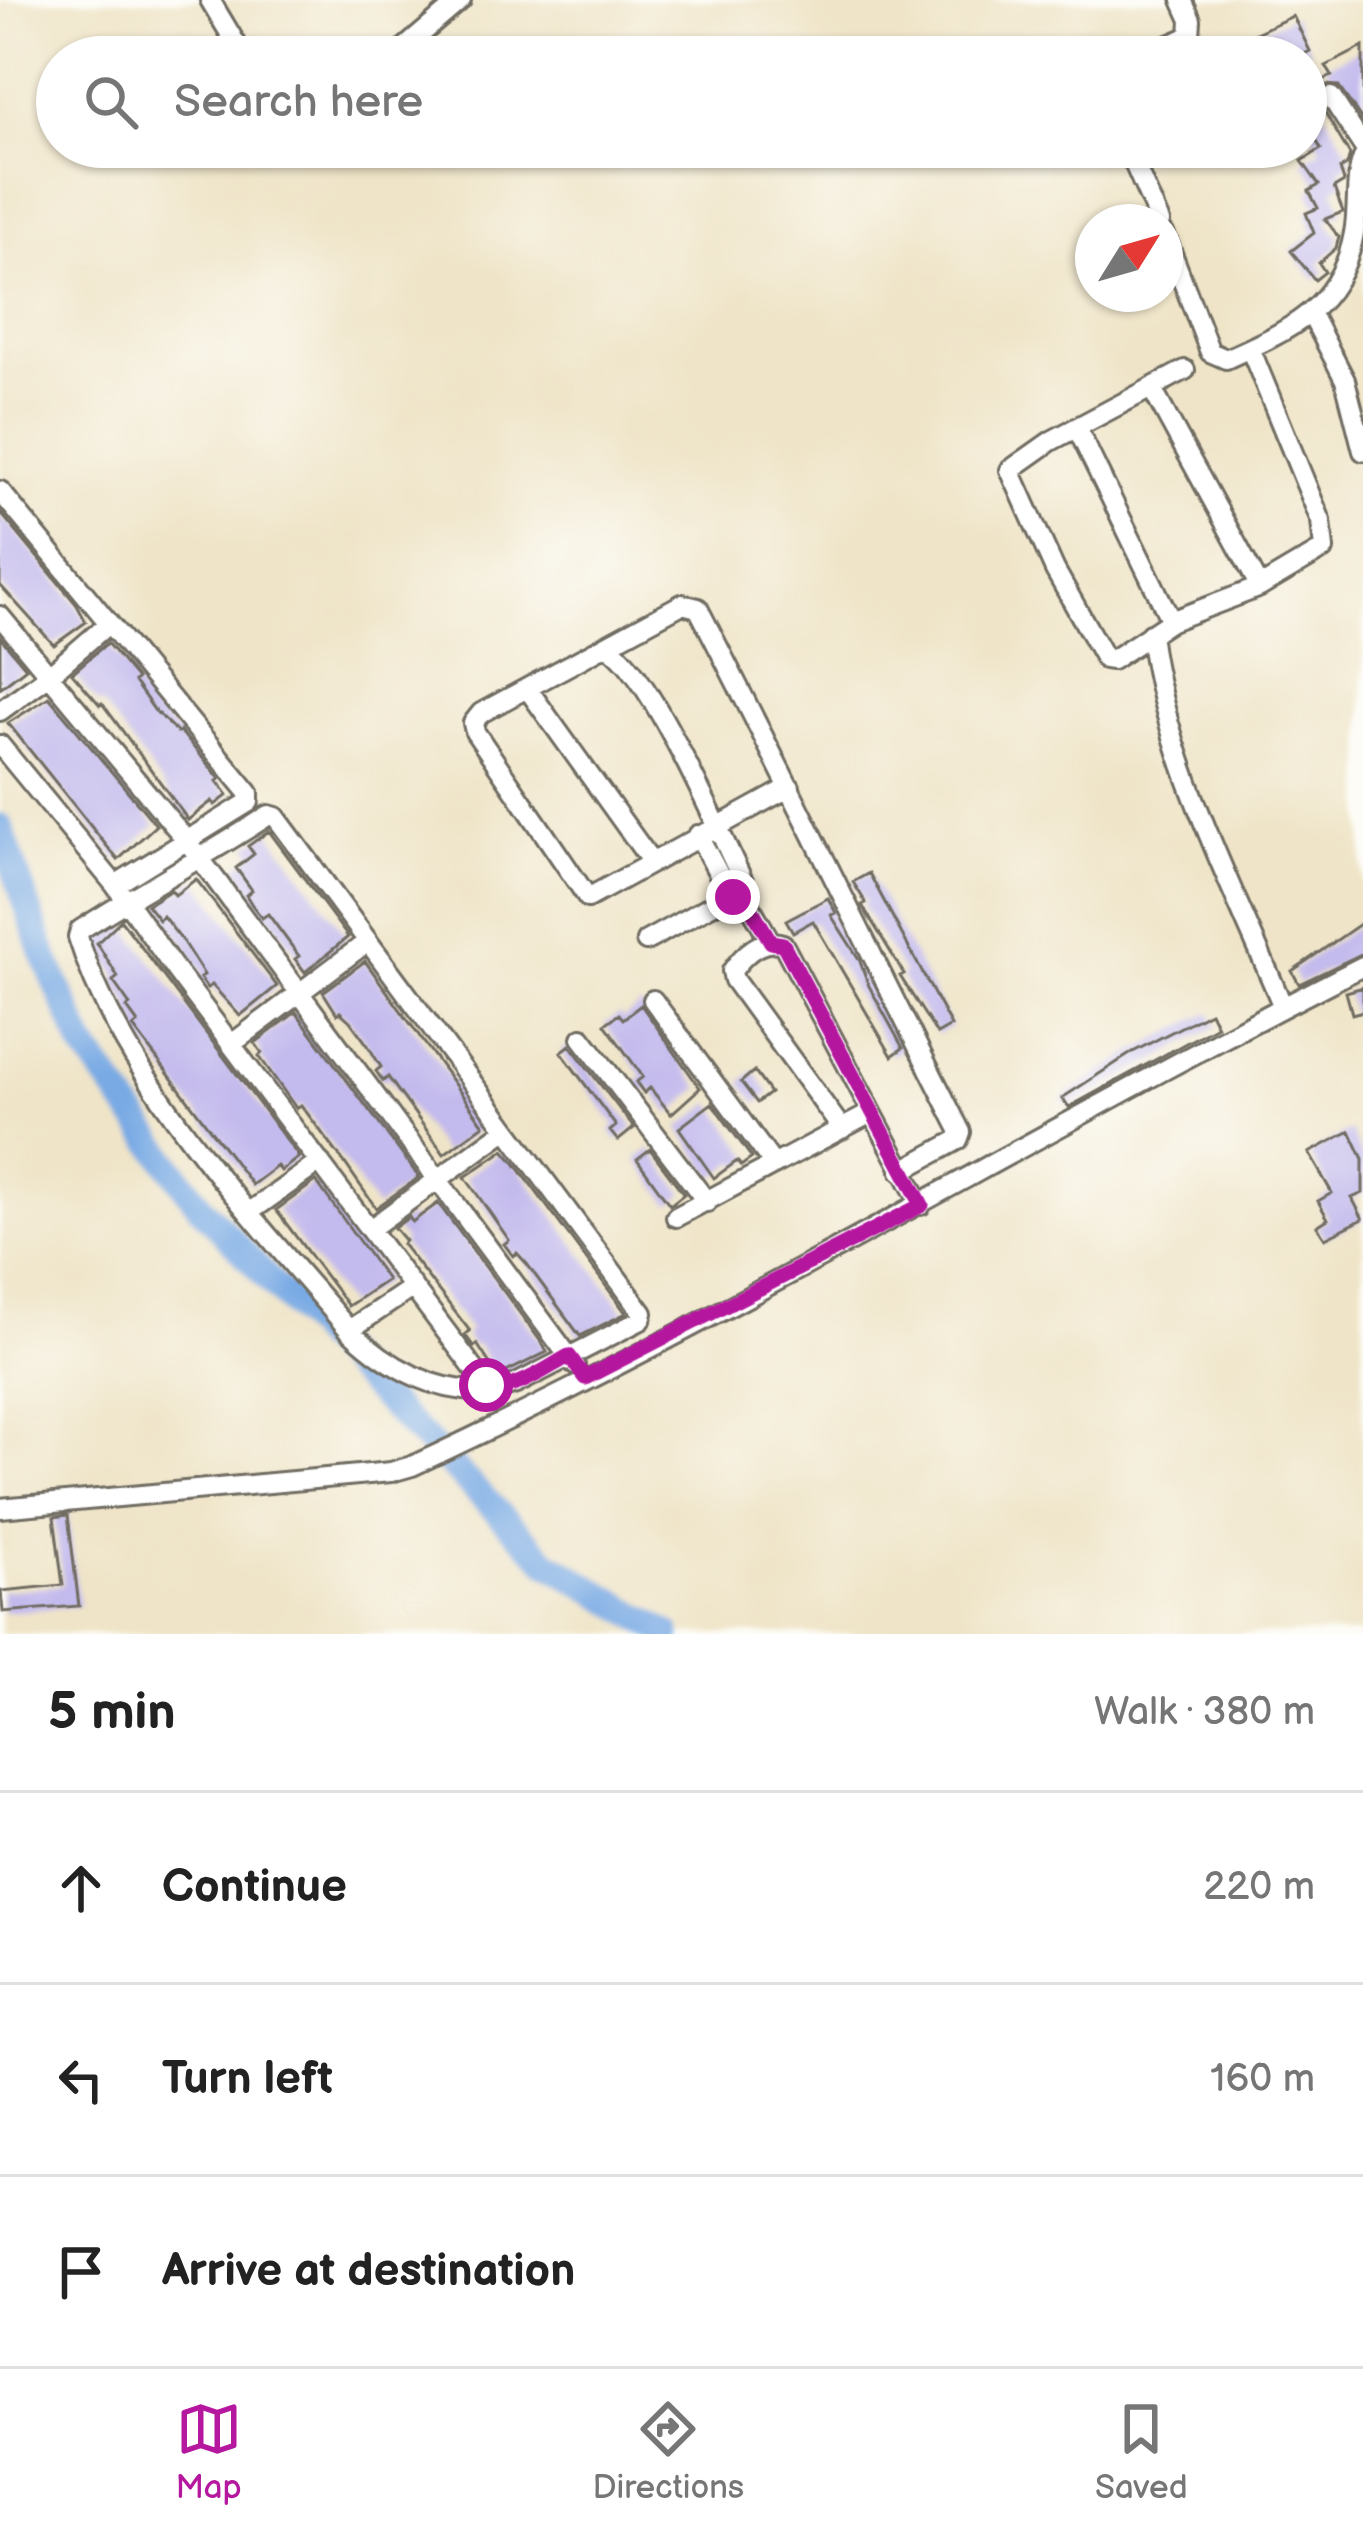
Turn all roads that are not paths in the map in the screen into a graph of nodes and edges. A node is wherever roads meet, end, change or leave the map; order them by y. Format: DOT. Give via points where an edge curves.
graph roads {
  1 [pos="210,0"];
  2 [pos="461,0"];
  3 [pos="1182,0"];
  4 [pos="231,36"];
  5 [pos="419,36"];
  6 [pos="1190,36"];
  7 [pos="1331,97"];
  8 [pos="1363,146"];
  9 [pos="1363,158"];
  10 [pos="1135,168"];
  11 [pos="1152,204"];
  12 [pos="1183,282"];
  13 [pos="1311,314"];
  14 [pos="1250,348"];
  15 [pos="1185,370"];
  16 [pos="1152,389"];
  17 [pos="1077,428"];
  18 [pos="1363,451"];
  19 [pos="0,490"];
  20 [pos="1260,587"];
  21 [pos="0,616"];
  22 [pos="1171,621"];
  23 [pos="108,624"];
  24 [pos="1150,634"];
  25 [pos="608,646"];
  26 [pos="49,676"];
  27 [pos="527,688"];
  28 [pos="0,711"];
  29 [pos="0,745"];
  30 [pos="790,787"];
  31 [pos="717,825"];
  32 [pos="698,835"];
  33 [pos="187,842"];
  34 [pos="200,861"];
  35 [pos="651,861"];
  36 [pos="120,893"];
  37 [pos="737,897"];
  38 [pos="646,940"];
  39 [pos="367,942"];
  40 [pos="771,942"];
  41 [pos="1363,967"];
  42 [pos="300,994"];
  43 [pos="653,1000"];
  44 [pos="1283,1007"];
  45 [pos="582,1038"];
  46 [pos="233,1043"];
  47 [pos="871,1113"];
  48 [pos="507,1129"];
  49 [pos="842,1129"];
  50 [pos="320,1162"];
  51 [pos="774,1165"];
  52 [pos="901,1171"];
  53 [pos="439,1179"];
  54 [pos="707,1202"];
  55 [pos="922,1205"];
  56 [pos="251,1211"];
  57 [pos="676,1217"];
  58 [pos="370,1229"];
  59 [pos="413,1287"];
  60 [pos="349,1330"];
  61 [pos="569,1356"];
  62 [pos="585,1378"];
  63 [pos="497,1390"];
  64 [pos="0,1508"];
  1 -- 4 [label="street"];
  2 -- 5 [label="street"];
  3 -- 6 [label="street"];
  7 -- 8 [label="street"];
  9 -- 13 [label="street" via="1344,270"];
  10 -- 11 [label="street"];
  12 -- 14 [label="street" via="1210,352 1226,359"];
  13 -- 14 [label="street"];
  13 -- 18 [label="street" via="1345,380"];
  14 -- 20 [label="street" via="1325,541 1317,556"];
  15 -- 16 [label="street"];
  16 -- 17 [label="street"];
  16 -- 20 [label="street"];
  17 -- 22 [label="street"];
  17 -- 24 [label="street" via="1019,462 1011,478 1097,652 1112,660"];
  19 -- 23 [label="street"];
  20 -- 22 [label="street"];
  21 -- 26 [label="street"];
  22 -- 24 [label="street"];
  23 -- 26 [label="street"];
  23 -- 33 [label="street" via="249,793 249,802"];
  24 -- 44 [label="street" via="1177,751"];
  25 -- 27 [label="street"];
  25 -- 30 [label="street" via="682,604 698,608"];
  25 -- 31 [label="street" via="658,712"];
  26 -- 28 [label="street"];
  26 -- 33 [label="street"];
  27 -- 35 [label="street"];
  27 -- 35 [label="street" via="481,713 475,732 584,896"];
  29 -- 36 [label="street"];
  30 -- 31 [label="street"];
  30 -- 52 [label="street" via="961,1132"];
  31 -- 32 [label="street"];
  31 -- 37 [label="street" via="746,887"];
  32 -- 35 [label="street"];
  32 -- 37 [label="street"];
  33 -- 34 [label="street"];
  33 -- 36 [label="street"];
  34 -- 36 [label="street"];
  34 -- 39 [label="street" via="273,815"];
  34 -- 42 [label="street"];
  36 -- 46 [label="street"];
  36 -- 56 [label="street" via="78,933 92,980 152,1083"];
  37 -- 38 [label="street"];
  37 -- 40 [label="street"];
  39 -- 42 [label="street"];
  39 -- 48 [label="street"];
  40 -- 47 [label="street" via="788,953"];
  40 -- 49 [label="street" via="744,953 731,975"];
  41 -- 44 [label="street"];
  42 -- 46 [label="street"];
  42 -- 53 [label="street"];
  43 -- 51 [label="street"];
  44 -- 55 [label="street"];
  45 -- 54 [label="street"];
  46 -- 50 [label="street"];
  47 -- 49 [label="street"];
  47 -- 52 [label="street"];
  48 -- 53 [label="street"];
  48 -- 61 [label="street" via="644,1313"];
  49 -- 51 [label="street"];
  50 -- 56 [label="street"];
  50 -- 58 [label="street"];
  51 -- 54 [label="street"];
  52 -- 55 [label="street"];
  53 -- 58 [label="street"];
  53 -- 61 [label="street"];
  54 -- 57 [label="street"];
  55 -- 62 [label="street"];
  56 -- 60 [label="street"];
  58 -- 59 [label="street"];
  59 -- 60 [label="street"];
  59 -- 63 [label="street" via="479,1379"];
  60 -- 63 [label="street" via="430,1382"];
  61 -- 62 [label="street"];
  61 -- 63 [label="street"];
  62 -- 64 [label="street" via="391,1472"];
}
